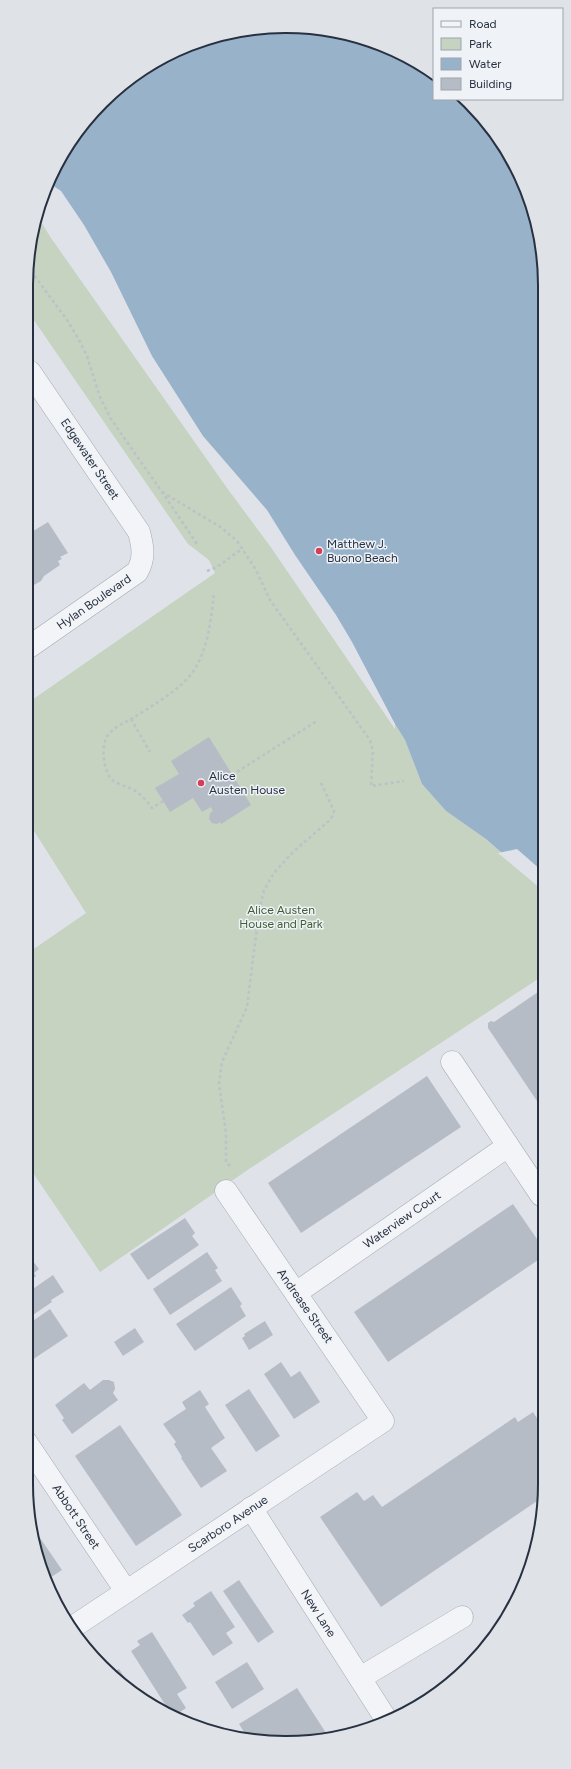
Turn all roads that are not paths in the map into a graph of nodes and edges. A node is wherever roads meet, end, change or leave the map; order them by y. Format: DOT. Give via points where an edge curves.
graph roads {
  1 [pos="33,376"];
  2 [pos="144,548"];
  3 [pos="33,643"];
  4 [pos="452,1062"];
  5 [pos="508,1146"];
  6 [pos="226,1191"];
  7 [pos="538,1191"];
  8 [pos="296,1293"];
  9 [pos="383,1421"];
  10 [pos="33,1452"];
  11 [pos="251,1508"];
  12 [pos="126,1591"];
  13 [pos="462,1617"];
  14 [pos="76,1625"];
  15 [pos="360,1678"];
  16 [pos="384,1716"];
  1 -- 2 [label="street, Edgewater Street" via="139,532"];
  2 -- 3 [label="street, Hylan Boulevard" via="142,563 137,572"];
  4 -- 5 [label="street"];
  5 -- 7 [label="street"];
  5 -- 8 [label="street, Waterview Court"];
  6 -- 8 [label="street, Andrease Street"];
  8 -- 9 [label="street, Andrease Street"];
  9 -- 11 [label="street, Scarboro Avenue"];
  10 -- 12 [label="street, Abbott Street"];
  11 -- 12 [label="street, Scarboro Avenue"];
  11 -- 15 [label="street, New Lane"];
  12 -- 14 [label="street, Scarboro Avenue"];
  13 -- 15 [label="street"];
  15 -- 16 [label="street, New Lane"];
}
